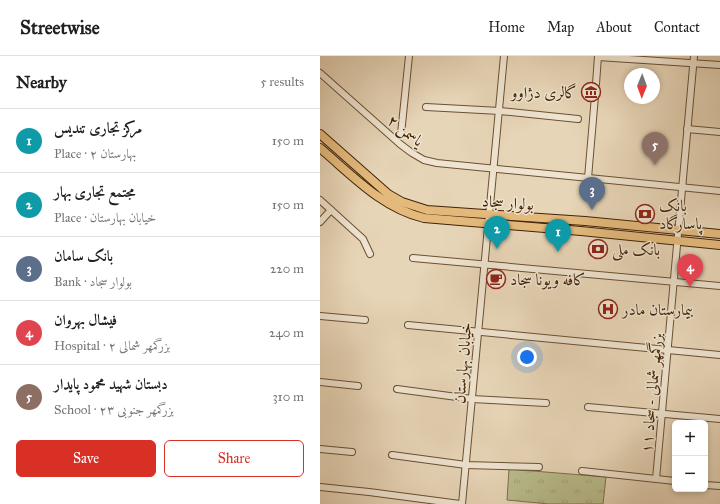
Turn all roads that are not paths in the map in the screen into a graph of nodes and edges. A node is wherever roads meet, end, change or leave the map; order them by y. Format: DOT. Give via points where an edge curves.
graph roads {
  1 [pos="409,56"];
  2 [pos="504,56"];
  3 [pos="598,56"];
  4 [pos="694,59"];
  5 [pos="720,65"];
  6 [pos="320,73"];
  7 [pos="596,84"];
  8 [pos="595,96"];
  9 [pos="426,107"];
  10 [pos="500,112"];
  11 [pos="578,120"];
  12 [pos="687,129"];
  13 [pos="720,132"];
  14 [pos="320,134"];
  15 [pos="401,134"];
  16 [pos="320,148"];
  17 [pos="493,170"];
  18 [pos="588,178"];
  19 [pos="682,187"];
  20 [pos="720,191"];
  21 [pos="320,200"];
  22 [pos="331,210"];
  23 [pos="489,214"];
  24 [pos="320,222"];
  25 [pos="488,224"];
  26 [pos="679,230"];
  27 [pos="720,234"];
  28 [pos="678,241"];
  29 [pos="720,245"];
  30 [pos="370,254"];
  31 [pos="413,258"];
  32 [pos="484,264"];
  33 [pos="674,281"];
  34 [pos="719,286"];
  35 [pos="320,316"];
  36 [pos="365,320"];
  37 [pos="408,324"];
  38 [pos="478,331"];
  39 [pos="668,349"];
  40 [pos="720,355"];
  41 [pos="320,382"];
  42 [pos="358,386"];
  43 [pos="397,389"];
  44 [pos="472,399"];
  45 [pos="546,403"];
  46 [pos="588,407"];
  47 [pos="662,414"];
  48 [pos="720,419"];
  49 [pos="320,449"];
  50 [pos="352,452"];
  51 [pos="392,455"];
  52 [pos="466,465"];
  53 [pos="539,467"];
  54 [pos="582,471"];
  55 [pos="656,479"];
  56 [pos="672,481"];
  57 [pos="708,485"];
  58 [pos="720,486"];
  59 [pos="320,487"];
  60 [pos="461,504"];
  1 -- 15 [label="street"];
  2 -- 10 [label="street, خیابان بهارستان"];
  3 -- 4 [label="street"];
  3 -- 7 [label="street"];
  4 -- 5 [label="street"];
  4 -- 12 [label="street, بزرگمهر شمالی - سجاد ۱۱"];
  6 -- 17 [label="street, یاسمن ۲" via="412,153 424,160"];
  8 -- 18 [label="street"];
  9 -- 10 [label="street"];
  10 -- 11 [label="street"];
  10 -- 17 [label="street, خیابان بهارستان"];
  12 -- 13 [label="street"];
  12 -- 19 [label="street, بزرگمهر شمالی - سجاد ۱۱"];
  14 -- 23 [label="main road, بولوار سجاد" via="388,194 402,202 427,210"];
  16 -- 25 [label="main road, بولوار سجاد" via="383,201 411,215"];
  17 -- 18 [label="street, یاسمن ۲"];
  17 -- 23 [label="street, خیابان بهارستان"];
  18 -- 19 [label="street, یاسمن ۲"];
  19 -- 20 [label="street, یاسمن ۲"];
  19 -- 26 [label="street, بزرگمهر شمالی - سجاد ۱۱"];
  21 -- 22 [label="street"];
  22 -- 24 [label="street"];
  22 -- 30 [label="street" via="363,239"];
  23 -- 25 [label="street, خیابان بهارستان"];
  23 -- 26 [label="main road, بولوار سجاد"];
  25 -- 28 [label="main road, بولوار سجاد"];
  25 -- 32 [label="street, خیابان بهارستان"];
  26 -- 27 [label="main road, بولوار سجاد"];
  26 -- 28 [label="street, بزرگمهر شمالی - سجاد ۱۱"];
  28 -- 29 [label="main road, بولوار سجاد"];
  28 -- 33 [label="street, بزرگمهر شمالی - سجاد ۱۱"];
  31 -- 32 [label="street"];
  32 -- 33 [label="street"];
  32 -- 38 [label="street, خیابان بهارستان"];
  33 -- 34 [label="street"];
  33 -- 39 [label="street, بزرگمهر شمالی - سجاد ۱۱"];
  35 -- 36 [label="street"];
  37 -- 38 [label="street"];
  38 -- 39 [label="street"];
  38 -- 44 [label="street, خیابان بهارستان"];
  39 -- 40 [label="street"];
  39 -- 47 [label="street, بزرگمهر شمالی - سجاد ۱۱"];
  41 -- 42 [label="street"];
  43 -- 44 [label="street"];
  44 -- 45 [label="street"];
  44 -- 52 [label="street, خیابان بهارستان"];
  46 -- 47 [label="street"];
  47 -- 48 [label="street"];
  47 -- 55 [label="street, بزرگمهر شمالی - سجاد ۱۱"];
  49 -- 50 [label="street"];
  51 -- 52 [label="street"];
  52 -- 53 [label="street"];
  52 -- 60 [label="street, خیابان بهارستان"];
  54 -- 55 [label="street"];
  55 -- 56 [label="street"];
  57 -- 58 [label="street"];
  59 -- 60 [label="street"];
}
